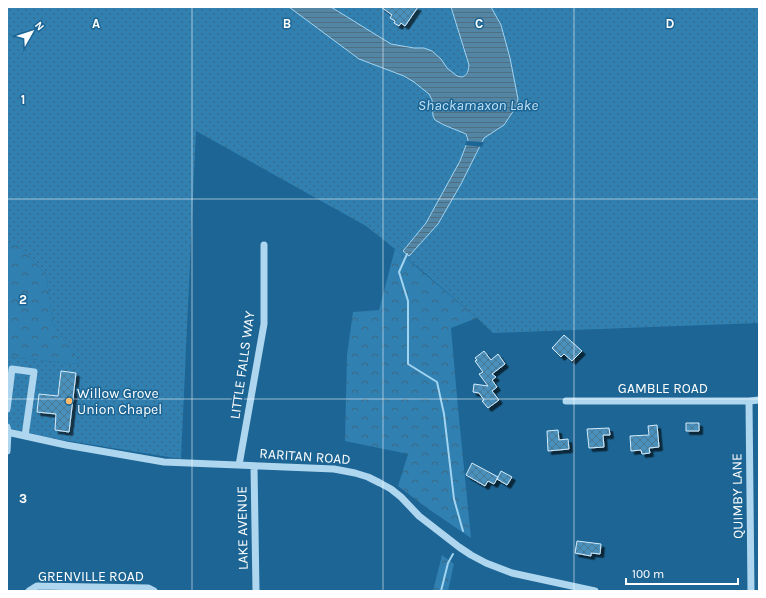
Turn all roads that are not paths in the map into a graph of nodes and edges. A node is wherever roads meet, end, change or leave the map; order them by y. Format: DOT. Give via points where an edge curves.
graph roads {
  1 [pos="264,245"];
  2 [pos="759,400"];
  3 [pos="566,401"];
  4 [pos="749,401"];
  5 [pos="7,409"];
  6 [pos="7,430"];
  7 [pos="25,436"];
  8 [pos="7,451"];
  9 [pos="239,465"];
  10 [pos="254,466"];
  11 [pos="29,591"];
  12 [pos="154,591"];
  13 [pos="256,591"];
  14 [pos="595,591"];
  15 [pos="751,591"];
  1 -- 9 [label="street, LITTLE FALLS WAY" via="264,324"];
  2 -- 4 [label="street, GAMBLE ROAD"];
  3 -- 4 [label="street, GAMBLE ROAD"];
  4 -- 15 [label="street, QUIMBY LANE"];
  5 -- 7 [label="street" via="12,369 34,372"];
  6 -- 7 [label="street, RARITAN ROAD"];
  6 -- 8 [label="street"];
  7 -- 9 [label="street, RARITAN ROAD" via="164,462"];
  9 -- 10 [label="street, RARITAN ROAD"];
  10 -- 13 [label="street, LAKE AVENUE"];
  10 -- 14 [label="street, RARITAN ROAD" via="334,469 368,477 391,489 455,544 486,563 512,573"];
  11 -- 12 [label="street, GRENVILLE ROAD" via="37,586 148,588"];
}
